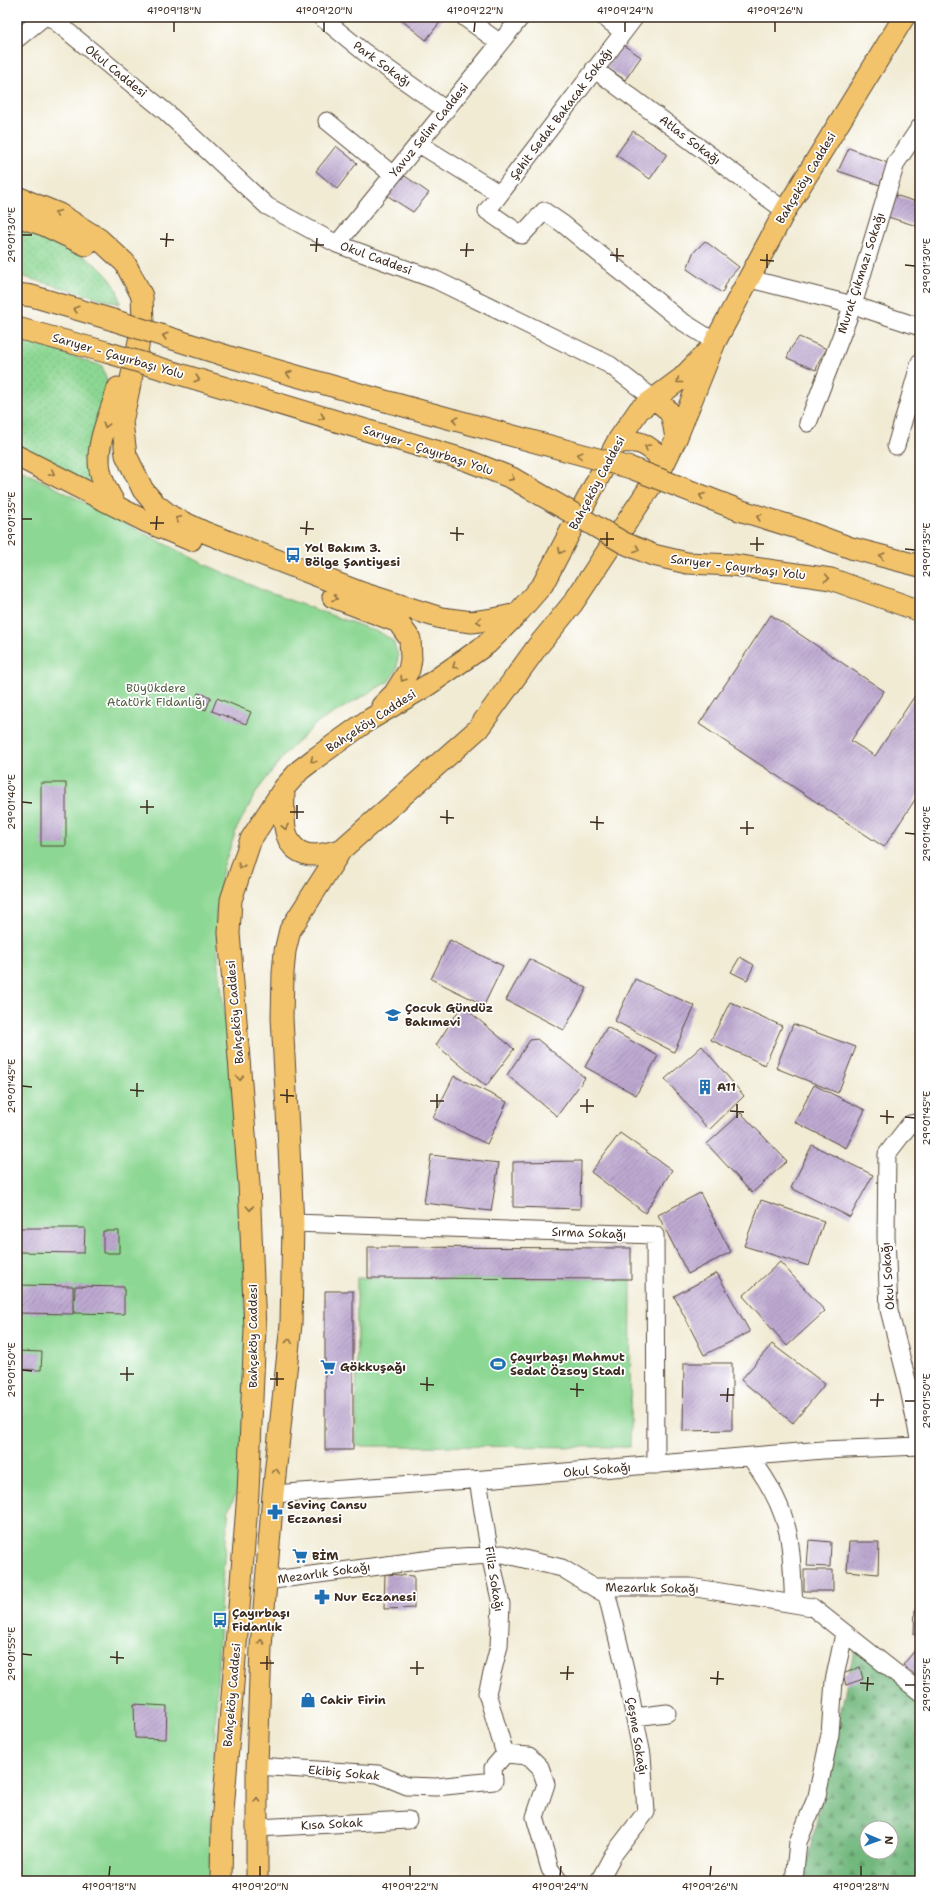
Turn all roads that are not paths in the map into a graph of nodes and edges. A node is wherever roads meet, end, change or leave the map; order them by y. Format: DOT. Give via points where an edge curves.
graph roads {
  1 [pos="44,17"];
  2 [pos="50,17"];
  3 [pos="321,17"];
  4 [pos="464,17"];
  5 [pos="521,17"];
  6 [pos="604,17"];
  7 [pos="635,17"];
  8 [pos="904,17"];
  9 [pos="623,32"];
  10 [pos="17,39"];
  11 [pos="500,43"];
  12 [pos="594,69"];
  13 [pos="446,110"];
  14 [pos="327,121"];
  15 [pos="920,127"];
  16 [pos="419,144"];
  17 [pos="393,175"];
  18 [pos="500,194"];
  19 [pos="17,197"];
  20 [pos="785,211"];
  21 [pos="17,216"];
  22 [pos="337,244"];
  23 [pos="750,279"];
  24 [pos="17,294"];
  25 [pos="854,304"];
  26 [pos="920,327"];
  27 [pos="17,328"];
  28 [pos="715,342"];
  29 [pos="920,362"];
  30 [pos="654,398"];
  31 [pos="808,423"];
  32 [pos="676,439"];
  33 [pos="617,442"];
  34 [pos="896,446"];
  35 [pos="17,456"];
  36 [pos="660,472"];
  37 [pos="116,506"];
  38 [pos="920,566"];
  39 [pos="920,610"];
  40 [pos="517,614"];
  41 [pos="367,721"];
  42 [pos="284,788"];
  43 [pos="341,850"];
  44 [pos="920,1122"];
  45 [pos="293,1223"];
  46 [pos="920,1443"];
  47 [pos="920,1446"];
  48 [pos="750,1457"];
  49 [pos="656,1465"];
  50 [pos="478,1480"];
  51 [pos="273,1494"];
  52 [pos="490,1555"];
  53 [pos="266,1581"];
  54 [pos="593,1587"];
  55 [pos="794,1604"];
  56 [pos="844,1634"];
  57 [pos="920,1692"];
  58 [pos="667,1713"];
  59 [pos="635,1717"];
  60 [pos="505,1754"];
  61 [pos="257,1766"];
  62 [pos="408,1820"];
  63 [pos="257,1828"];
  64 [pos="221,1881"];
  65 [pos="257,1881"];
  66 [pos="559,1881"];
  67 [pos="599,1881"];
  68 [pos="794,1881"];
  1 -- 10 [label="street"];
  2 -- 22 [label="street, Okul Caddesi" via="166,112 267,206"];
  3 -- 13 [label="street, Park Sokağı" via="364,52"];
  4 -- 11 [label="street"];
  5 -- 11 [label="street, Yavuz Selim Caddesi"];
  6 -- 9 [label="street"];
  7 -- 9 [label="street, Şehit Sedat Bakacak Sokağı"];
  8 -- 20 [label="main road, Bahçeköy Caddesi"];
  9 -- 12 [label="street, Şehit Sedat Bakacak Sokağı"];
  11 -- 13 [label="street, Yavuz Selim Caddesi"];
  12 -- 18 [label="street, Şehit Sedat Bakacak Sokağı"];
  12 -- 20 [label="street, Atlas Sokağı"];
  13 -- 16 [label="street, Yavuz Selim Caddesi"];
  14 -- 17 [label="street"];
  15 -- 25 [label="street, Murat Çıkmazı Sokağı" via="896,162"];
  16 -- 17 [label="street, Yavuz Selim Caddesi"];
  16 -- 18 [label="street"];
  17 -- 22 [label="street, Yavuz Selim Caddesi"];
  18 -- 28 [label="street, Şehit Sedat Bakacak Sokağı" via="487,211 522,235 544,211 680,320"];
  40 -- 19 [label="main road, one-way" via="472,622 441,618 362,593 204,532 172,517 154,503 143,490 126,455 122,422 143,322 142,296 125,263 99,239 59,214"];
  20 -- 23 [label="main road, Bahçeköy Caddesi"];
  21 -- 37 [label="main road, one-way" via="78,239 98,252 112,265 131,299 132,338 105,425 99,460 105,486"];
  22 -- 30 [label="street, Okul Caddesi" via="443,283 610,365"];
  23 -- 25 [label="street"];
  23 -- 28 [label="main road, Bahçeköy Caddesi"];
  38 -- 24 [label="main road, one-way, bridge" via="851,548 739,510 631,468 362,395 32,296"];
  25 -- 26 [label="street"];
  25 -- 31 [label="street, Murat Çıkmazı Sokağı"];
  27 -- 39 [label="main road, Sarıyer - Çayırbaşı Yolu, one-way, bridge" via="106,352 466,460 512,478 624,544 653,555 687,563 733,565 831,579"];
  28 -- 30 [label="main road, Bahçeköy Caddesi, one-way" via="682,378"];
  28 -- 32 [label="main road, Bahçeköy Caddesi"];
  29 -- 34 [label="street"];
  30 -- 32 [label="main road" via="668,408"];
  30 -- 33 [label="main road, Bahçeköy Caddesi" via="639,410"];
  32 -- 36 [label="main road, Bahçeköy Caddesi"];
  36 -- 33 [label="main road, one-way" via="659,456 646,444"];
  33 -- 40 [label="main road, Bahçeköy Caddesi, one-way" via="544,584"];
  35 -- 37 [label="main road, one-way"];
  36 -- 43 [label="main road, Bahçeköy Caddesi" via="573,603 537,647 478,729"];
  37 -- 41 [label="main road, one-way" via="226,555 398,622 410,639 409,670 394,694"];
  40 -- 41 [label="main road, Bahçeköy Caddesi, one-way" via="487,644 428,685"];
  41 -- 42 [label="main road, Bahçeköy Caddesi, one-way" via="300,770"];
  42 -- 43 [label="main road, one-way" via="287,838 295,848 306,854"];
  42 -- 64 [label="main road, Bahçeköy Caddesi, one-way" via="249,845 231,900 229,933 249,1184 255,1329 248,1493 222,1824"];
  43 -- 45 [label="main road, Bahçeköy Caddesi" via="290,930 285,952 282,1018"];
  44 -- 46 [label="street, Okul Sokağı" via="910,1124 887,1154 886,1236 889,1310"];
  45 -- 49 [label="street, Sırma Sokağı" via="655,1235"];
  51 -- 45 [label="main road, Bahçeköy Caddesi, one-way" via="291,1324"];
  47 -- 48 [label="street, Okul Sokağı" via="824,1450"];
  48 -- 49 [label="street, Okul Sokağı"];
  48 -- 55 [label="street" via="765,1477 780,1508 788,1534"];
  49 -- 50 [label="street, Okul Sokağı"];
  50 -- 51 [label="street, Okul Sokağı"];
  50 -- 52 [label="street, Filiz Sokağı"];
  51 -- 53 [label="main road, Bahçeköy Caddesi"];
  52 -- 53 [label="street, Mezarlık Sokağı" via="432,1559"];
  52 -- 54 [label="street, Mezarlık Sokağı" via="503,1554 562,1568"];
  52 -- 60 [label="street, Filiz Sokağı" via="501,1604 499,1646 487,1693"];
  61 -- 53 [label="main road, Bahçeköy Caddesi, one-way" via="258,1701"];
  54 -- 55 [label="street, Mezarlık Sokağı" via="690,1587"];
  54 -- 59 [label="street, Çeşme Sokağı" via="607,1595"];
  55 -- 56 [label="street, Mezarlık Sokağı" via="812,1607"];
  56 -- 57 [label="street, Mezarlık Sokağı"];
  56 -- 68 [label="street" via="834,1681 830,1734 817,1796 798,1842"];
  58 -- 59 [label="street"];
  59 -- 67 [label="street, Çeşme Sokağı" via="642,1755 646,1812 613,1855"];
  60 -- 61 [label="street, Ekibiç Sokak" via="493,1768 494,1781 436,1787 407,1786 378,1774"];
  60 -- 66 [label="street" via="529,1756 540,1767 546,1784 535,1817 550,1869"];
  63 -- 61 [label="main road, Bahçeköy Caddesi, one-way"];
  62 -- 63 [label="street, Kısa Sokak"];
  63 -- 65 [label="main road, Bahçeköy Caddesi"];
}
